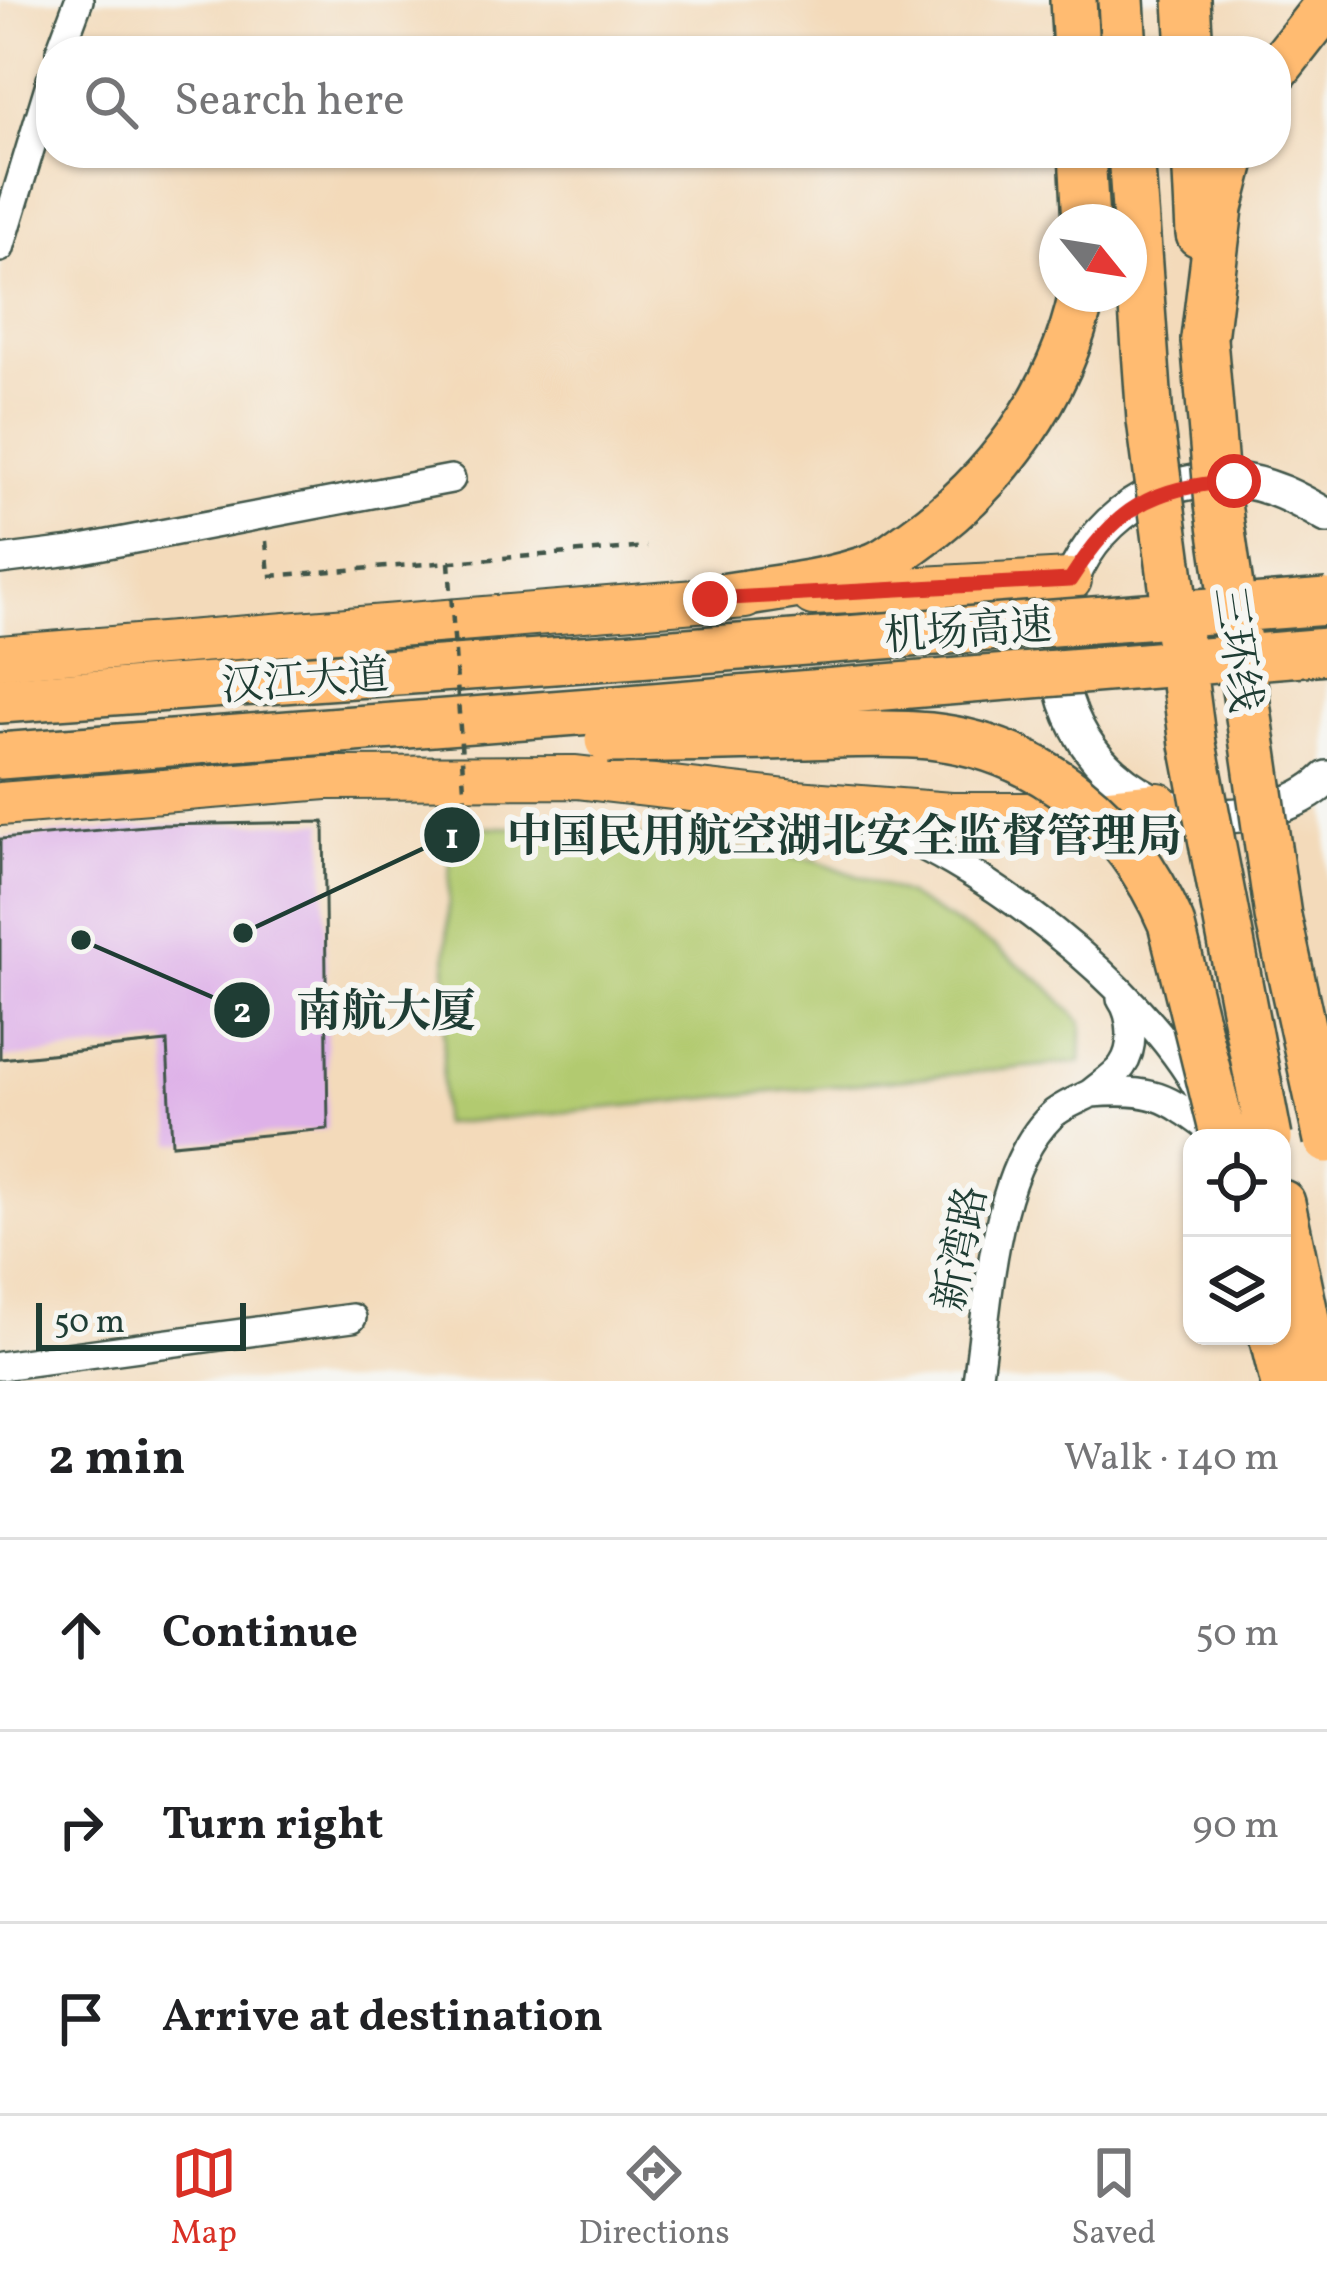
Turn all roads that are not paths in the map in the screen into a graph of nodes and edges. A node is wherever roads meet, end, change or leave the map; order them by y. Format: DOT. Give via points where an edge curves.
graph roads {
  1 [pos="79,0"];
  2 [pos="1073,0"];
  3 [pos="1121,0"];
  4 [pos="1187,0"];
  5 [pos="1327,5"];
  6 [pos="66,36"];
  7 [pos="1075,36"];
  8 [pos="1123,36"];
  9 [pos="1189,36"];
  10 [pos="1291,51"];
  11 [pos="36,129"];
  12 [pos="1083,168"];
  13 [pos="1132,168"];
  14 [pos="1196,168"];
  15 [pos="1230,168"];
  16 [pos="1084,204"];
  17 [pos="0,248"];
  18 [pos="1076,312"];
  19 [pos="1204,339"];
  20 [pos="451,479"];
  21 [pos="1327,516"];
  22 [pos="0,560"];
  23 [pos="1070,580"];
  24 [pos="710,599"];
  25 [pos="1327,602"];
  26 [pos="1327,651"];
  27 [pos="0,657"];
  28 [pos="610,657"];
  29 [pos="0,700"];
  30 [pos="606,725"];
  31 [pos="0,756"];
  32 [pos="1325,782"];
  33 [pos="796,802"];
  34 [pos="1158,803"];
  35 [pos="0,804"];
  36 [pos="1109,980"];
  37 [pos="1320,1088"];
  38 [pos="1091,1093"];
  39 [pos="1211,1129"];
  40 [pos="1219,1129"];
  41 [pos="1222,1129"];
  42 [pos="1267,1129"];
  43 [pos="1327,1140"];
  44 [pos="1291,1289"];
  45 [pos="1291,1296"];
  46 [pos="1291,1310"];
  47 [pos="352,1318"];
  48 [pos="1327,1324"];
  49 [pos="1274,1345"];
  50 [pos="0,1366"];
  51 [pos="977,1381"];
  52 [pos="1283,1381"];
  53 [pos="1300,1381"];
  54 [pos="1318,1381"];
  1 -- 6 [label="street"];
  2 -- 7 [label="highway"];
  3 -- 8 [label="highway"];
  4 -- 9 [label="highway"];
  5 -- 10 [label="highway"];
  11 -- 17 [label="street"];
  12 -- 16 [label="highway"];
  13 -- 42 [label="highway, 三环线, bridge" via="1150,420 1190,721"];
  14 -- 19 [label="highway, 三环线"];
  15 -- 19 [label="highway"];
  18 -- 24 [label="highway" via="1018,441 934,526 878,566"];
  19 -- 37 [label="highway, 三环线, bridge" via="1218,504 1278,916"];
  20 -- 22 [label="street"];
  21 -- 23 [label="street" via="1284,491 1234,481 1184,485 1136,505 1097,537"];
  23 -- 24 [label="main road"];
  23 -- 34 [label="street" via="1056,629 1058,680 1075,729 1110,773"];
  24 -- 27 [label="main road"];
  25 -- 28 [label="highway, 机场高速, bridge"];
  26 -- 30 [label="highway, bridge"];
  28 -- 29 [label="highway, 汉江大道"];
  30 -- 31 [label="highway, 汉江大道" via="373,730"];
  30 -- 41 [label="highway, bridge" via="927,736 995,751 1058,781 1126,843 1158,895"];
  32 -- 34 [label="street" via="1270,810 1213,816"];
  33 -- 34 [label="main road" via="951,814"];
  33 -- 35 [label="main road" via="553,777 326,778"];
  33 -- 36 [label="street" via="901,832 1030,916"];
  36 -- 38 [label="street, 新湾路" via="1131,1013 1130,1041 1124,1065"];
  36 -- 40 [label="street" via="1171,1048"];
  37 -- 43 [label="highway, 三环线, bridge"];
  38 -- 39 [label="street" via="1150,1092"];
  38 -- 51 [label="street, 新湾路" via="1052,1115 1004,1204"];
  44 -- 48 [label="highway"];
  45 -- 54 [label="highway"];
  46 -- 53 [label="street"];
  47 -- 50 [label="street"];
  49 -- 52 [label="highway"];
}
